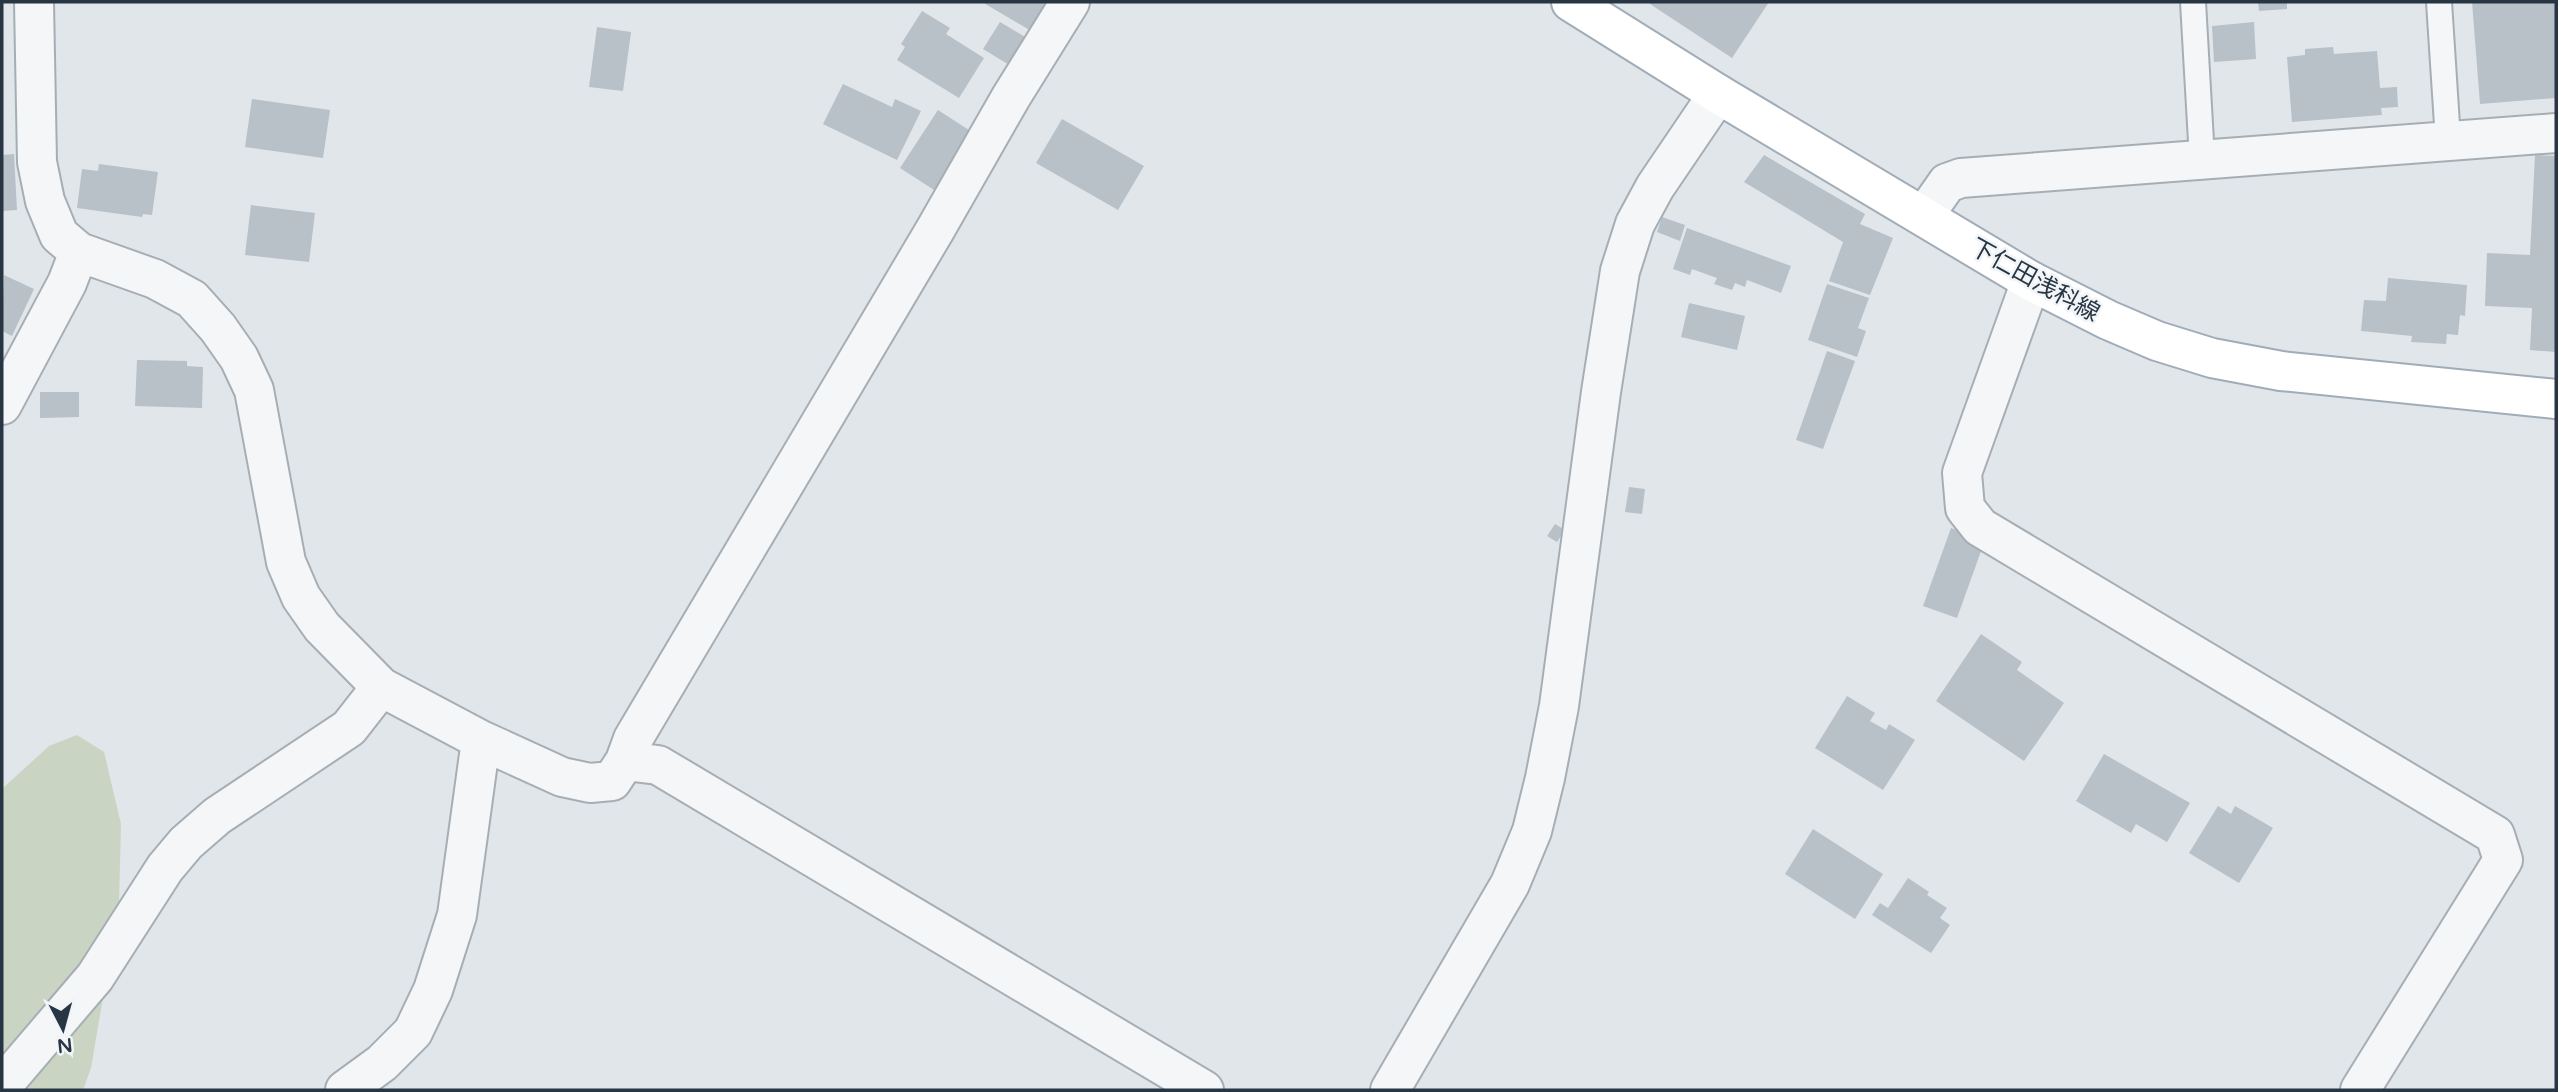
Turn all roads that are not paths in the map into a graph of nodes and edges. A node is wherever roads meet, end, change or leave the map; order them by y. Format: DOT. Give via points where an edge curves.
graph roads {
  1 [pos="34,2"];
  2 [pos="1070,2"];
  3 [pos="1571,2"];
  4 [pos="2193,2"];
  5 [pos="2439,2"];
  6 [pos="1718,94"];
  7 [pos="2556,133"];
  8 [pos="2448,140"];
  9 [pos="2202,159"];
  10 [pos="1924,216"];
  11 [pos="79,252"];
  12 [pos="2031,281"];
  13 [pos="2556,399"];
  14 [pos="2,405"];
  15 [pos="381,687"];
  16 [pos="481,740"];
  17 [pos="625,761"];
  18 [pos="2,1086"];
  19 [pos="345,1090"];
  20 [pos="1204,1090"];
  21 [pos="1390,1090"];
  22 [pos="2360,1090"];
  1 -- 11 [label="street" via="37,162 45,201 59,235"];
  2 -- 17 [label="street" via="633,739"];
  3 -- 6 [label="main road, 下仁田浅科線"];
  4 -- 9 [label="lane"];
  5 -- 8 [label="lane"];
  6 -- 10 [label="main road, 下仁田浅科線"];
  6 -- 21 [label="street" via="1654,187 1635,224 1620,271 1559,706 1532,831 1510,884"];
  7 -- 8 [label="street"];
  8 -- 9 [label="street"];
  9 -- 10 [label="street" via="1961,178 1947,183"];
  10 -- 12 [label="main road, 下仁田浅科線"];
  11 -- 14 [label="street" via="67,284"];
  11 -- 15 [label="street" via="155,279 192,299 239,358 254,390 286,562 301,597 322,627"];
  12 -- 13 [label="main road, 下仁田浅科線" via="2157,341 2212,358 2322,376"];
  12 -- 22 [label="street" via="1962,473 1965,508 1980,527 2495,835 2503,860"];
  15 -- 16 [label="street"];
  15 -- 18 [label="street" via="349,728 217,816 186,843 94,977"];
  16 -- 17 [label="street" via="562,777 590,783 611,781"];
  16 -- 19 [label="street" via="457,915 433,990 413,1032"];
  17 -- 20 [label="street" via="658,765"];
}
